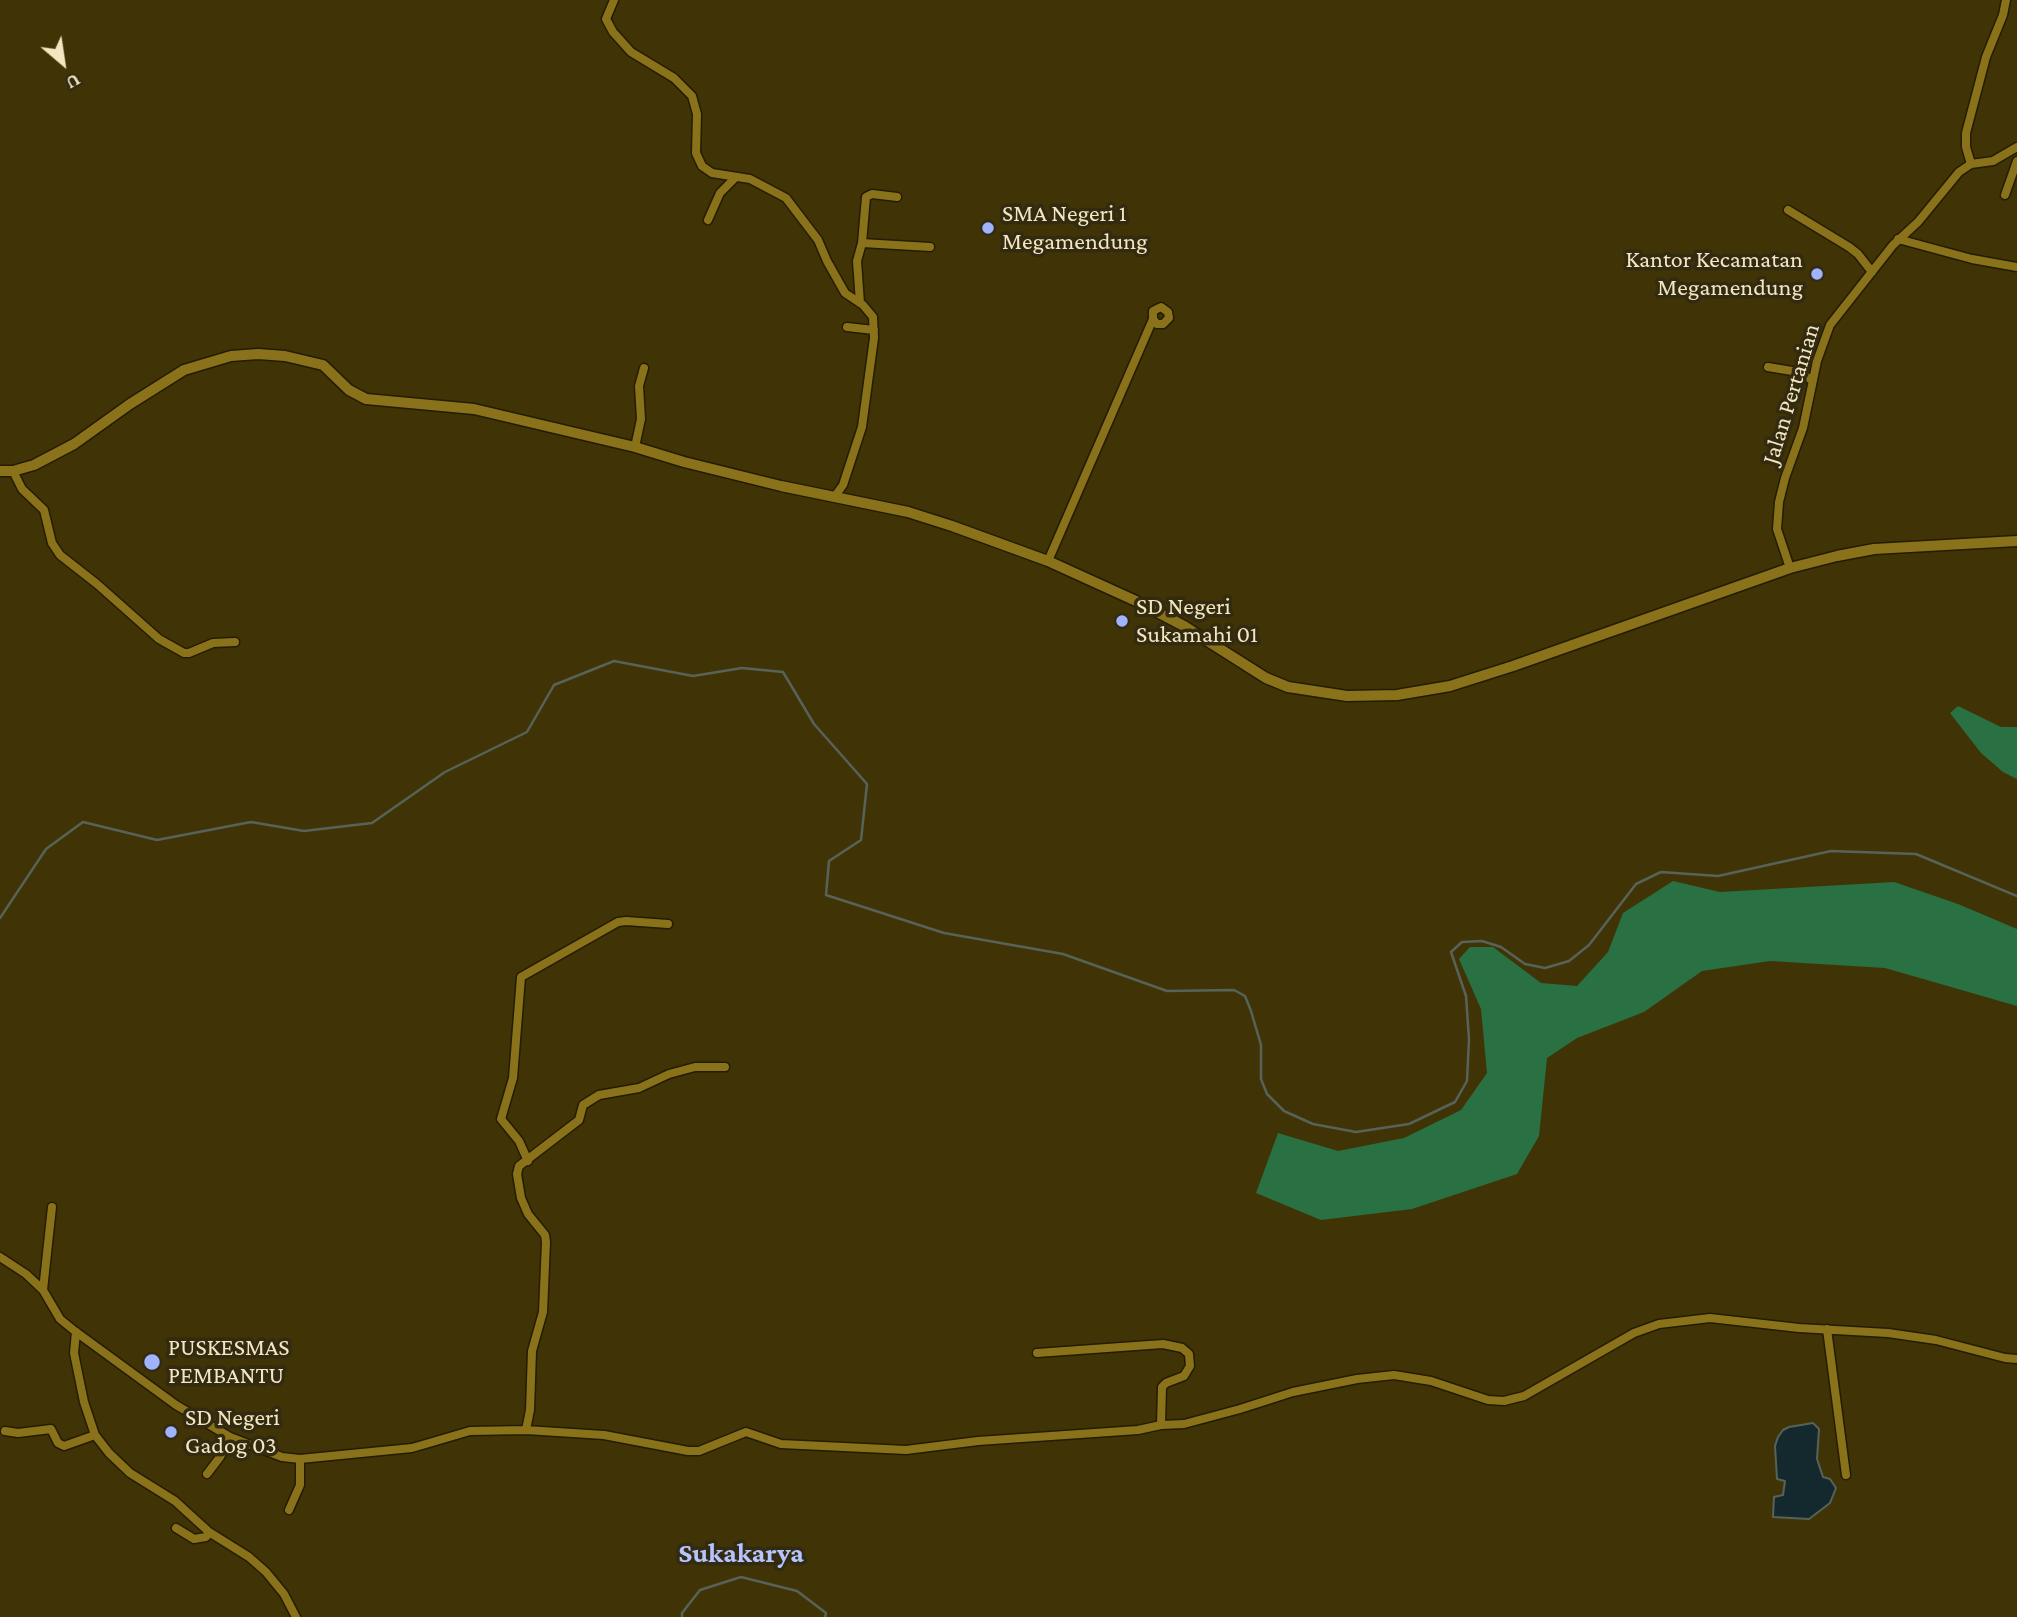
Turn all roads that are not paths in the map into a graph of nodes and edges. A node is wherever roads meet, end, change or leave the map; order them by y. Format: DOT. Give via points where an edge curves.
graph roads {
  1 [pos="614,0"];
  2 [pos="2006,0"];
  3 [pos="2017,147"];
  4 [pos="2017,161"];
  5 [pos="1971,164"];
  6 [pos="735,178"];
  7 [pos="2005,195"];
  8 [pos="897,197"];
  9 [pos="1788,210"];
  10 [pos="708,220"];
  11 [pos="1898,239"];
  12 [pos="862,243"];
  13 [pos="929,247"];
  14 [pos="2017,267"];
  15 [pos="1872,272"];
  16 [pos="860,303"];
  17 [pos="1153,319"];
  18 [pos="847,327"];
  19 [pos="874,330"];
  20 [pos="1768,367"];
  21 [pos="644,368"];
  22 [pos="1812,380"];
  23 [pos="635,447"];
  24 [pos="0,471"];
  25 [pos="13,471"];
  26 [pos="835,496"];
  27 [pos="2017,541"];
  28 [pos="1048,561"];
  29 [pos="1790,568"];
  30 [pos="235,642"];
  31 [pos="668,924"];
  32 [pos="725,1067"];
  33 [pos="528,1161"];
  34 [pos="52,1207"];
  35 [pos="0,1257"];
  36 [pos="43,1290"];
  37 [pos="1827,1329"];
  38 [pos="76,1332"];
  39 [pos="1037,1353"];
  40 [pos="2017,1359"];
  41 [pos="1161,1425"];
  42 [pos="526,1430"];
  43 [pos="5,1431"];
  44 [pos="95,1434"];
  45 [pos="230,1437"];
  46 [pos="300,1459"];
  47 [pos="207,1474"];
  48 [pos="1846,1475"];
  49 [pos="289,1510"];
  50 [pos="176,1528"];
  51 [pos="209,1532"];
  52 [pos="296,1617"];
  1 -- 6 [label="street" via="606,19 613,32 631,52 674,78 692,96 700,163 712,173"];
  2 -- 5 [label="street" via="1966,134"];
  3 -- 5 [label="street, Jalan Pertanian" via="1993,161"];
  4 -- 7 [label="street"];
  5 -- 11 [label="street, Jalan Pertanian"];
  6 -- 10 [label="street" via="720,193"];
  6 -- 16 [label="street" via="750,179 791,203 818,240 845,293"];
  8 -- 12 [label="street" via="866,197"];
  9 -- 15 [label="street" via="1849,247"];
  11 -- 14 [label="street"];
  11 -- 15 [label="street, Jalan Pertanian"];
  12 -- 13 [label="street"];
  12 -- 16 [label="street" via="857,261"];
  15 -- 22 [label="street, Jalan Pertanian" via="1830,325"];
  16 -- 19 [label="street" via="873,317"];
  17 -- 28 [label="street"];
  18 -- 19 [label="street"];
  19 -- 26 [label="street" via="857,446"];
  20 -- 22 [label="street" via="1798,372"];
  21 -- 23 [label="street"];
  22 -- 29 [label="street, Jalan Pertanian" via="1777,514 1777,529"];
  23 -- 25 [label="street" via="474,409 366,399 323,365 258,354 231,356 184,370 74,444"];
  23 -- 26 [label="street"];
  24 -- 25 [label="street"];
  25 -- 30 [label="street" via="22,489 44,510 52,543 60,555 159,639 184,653 213,643"];
  26 -- 28 [label="street" via="919,516"];
  27 -- 29 [label="street" via="1874,549"];
  28 -- 29 [label="street" via="1184,626 1266,678 1288,687 1347,696 1397,695 1450,686"];
  31 -- 33 [label="street" via="618,922 521,977 513,1078 501,1119"];
  32 -- 33 [label="street" via="695,1067 639,1088 599,1095 583,1105 579,1120"];
  33 -- 42 [label="street" via="517,1169 521,1198 546,1242 543,1312 532,1351"];
  34 -- 36 [label="street"];
  35 -- 36 [label="street"];
  36 -- 38 [label="street" via="60,1319"];
  37 -- 40 [label="street" via="1936,1340"];
  37 -- 41 [label="street" via="1710,1318 1676,1321 1634,1333 1515,1399 1488,1400 1431,1381 1394,1375 1293,1392 1184,1424"];
  37 -- 48 [label="street"];
  38 -- 44 [label="street" via="76,1371"];
  38 -- 45 [label="street" via="176,1405"];
  39 -- 41 [label="street" via="1163,1344 1182,1348 1189,1354 1190,1366 1184,1376 1161,1387"];
  41 -- 42 [label="street" via="906,1450 781,1444 746,1432 688,1451 604,1435"];
  42 -- 46 [label="street" via="470,1431 412,1448"];
  43 -- 44 [label="street" via="51,1429 64,1446"];
  44 -- 51 [label="street" via="122,1467 175,1501"];
  45 -- 46 [label="street"];
  45 -- 47 [label="street"];
  46 -- 49 [label="street" via="300,1485"];
  50 -- 51 [label="street" via="194,1539"];
  51 -- 52 [label="street" via="266,1572"];
}
